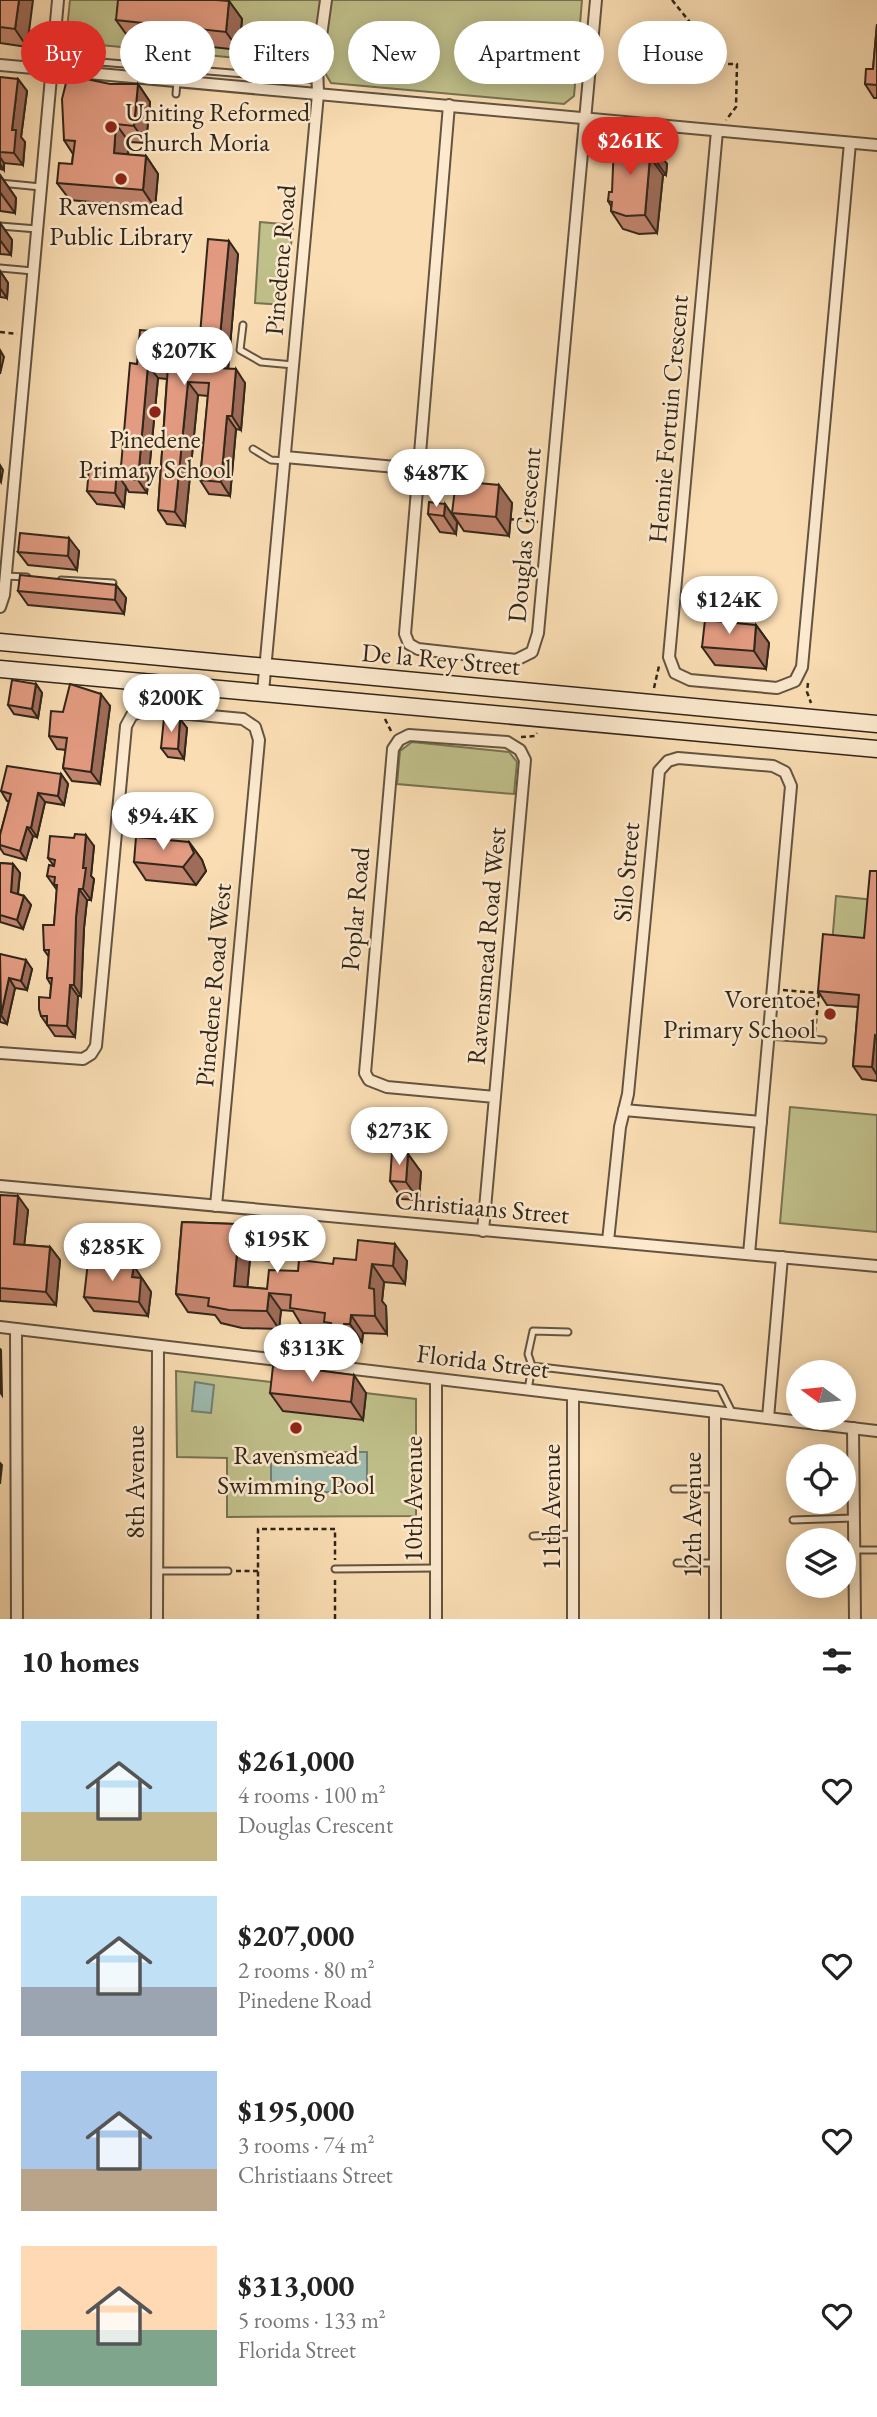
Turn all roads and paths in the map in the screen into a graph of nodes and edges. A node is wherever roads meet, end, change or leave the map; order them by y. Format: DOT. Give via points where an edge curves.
graph roads {
  1 [pos="58,0"];
  2 [pos="326,0"];
  3 [pos="596,0"];
  4 [pos="672,0"];
  5 [pos="56,21"];
  6 [pos="324,21"];
  7 [pos="106,62"];
  8 [pos="0,65"];
  9 [pos="21,67"];
  10 [pos="229,73"];
  11 [pos="50,84"];
  12 [pos="177,84"];
  13 [pos="210,84"];
  14 [pos="317,84"];
  15 [pos="176,94"];
  16 [pos="318,94"];
  17 [pos="449,105"];
  18 [pos="584,118"];
  19 [pos="721,127"];
  20 [pos="850,143"];
  21 [pos="877,145"];
  22 [pos="0,183"];
  23 [pos="41,187"];
  24 [pos="0,226"];
  25 [pos="37,229"];
  26 [pos="0,268"];
  27 [pos="33,271"];
  28 [pos="243,325"];
  29 [pos="0,332"];
  30 [pos="27,335"];
  31 [pos="293,365"];
  32 [pos="253,449"];
  33 [pos="285,459"];
  34 [pos="418,469"];
  35 [pos="505,519"];
  36 [pos="548,523"];
  37 [pos="5,576"];
  38 [pos="32,578"];
  39 [pos="46,579"];
  40 [pos="114,583"];
  41 [pos="0,607"];
  42 [pos="0,642"];
  43 [pos="660,662"];
  44 [pos="265,668"];
  45 [pos="0,669"];
  46 [pos="809,674"];
  47 [pos="654,688"];
  48 [pos="263,692"];
  49 [pos="811,703"];
  50 [pos="385,719"];
  51 [pos="877,724"];
  52 [pos="537,733"];
  53 [pos="394,735"];
  54 [pos="519,744"];
  55 [pos="877,749"];
  56 [pos="780,990"];
  57 [pos="819,993"];
  58 [pos="825,994"];
  59 [pos="768,1036"];
  60 [pos="815,1040"];
  61 [pos="823,1040"];
  62 [pos="0,1053"];
  63 [pos="495,1097"];
  64 [pos="624,1110"];
  65 [pos="761,1122"];
  66 [pos="0,1186"];
  67 [pos="216,1206"];
  68 [pos="483,1231"];
  69 [pos="608,1241"];
  70 [pos="749,1254"];
  71 [pos="782,1257"];
  72 [pos="877,1266"];
  73 [pos="0,1327"];
  74 [pos="16,1329"];
  75 [pos="568,1332"];
  76 [pos="158,1346"];
  77 [pos="532,1366"];
  78 [pos="436,1379"];
  79 [pos="528,1390"];
  80 [pos="573,1395"];
  81 [pos="715,1412"];
  82 [pos="733,1414"];
  83 [pos="768,1418"];
  84 [pos="786,1420"];
  85 [pos="856,1428"];
  86 [pos="853,1430"];
  87 [pos="877,1431"];
  88 [pos="674,1489"];
  89 [pos="715,1489"];
  90 [pos="854,1518"];
  91 [pos="793,1520"];
  92 [pos="854,1528"];
  93 [pos="573,1534"];
  94 [pos="533,1536"];
  95 [pos="856,1550"];
  96 [pos="877,1550"];
  97 [pos="677,1563"];
  98 [pos="715,1563"];
  99 [pos="436,1568"];
  100 [pos="335,1569"];
  101 [pos="158,1571"];
  102 [pos="228,1571"];
  103 [pos="258,1571"];
  104 [pos="855,1598"];
  105 [pos="17,1619"];
  106 [pos="157,1619"];
  107 [pos="258,1619"];
  108 [pos="334,1619"];
  109 [pos="436,1619"];
  110 [pos="573,1619"];
  111 [pos="715,1619"];
  112 [pos="855,1619"];
  1 -- 5 [label="street"];
  2 -- 6 [label="street, Pinedene Road"];
  3 -- 18 [label="street, Douglas Crescent"];
  4 -- 19 [label="path" via="709,64 737,64 736,107"];
  7 -- 10 [label="lane"];
  8 -- 9 [label="street"];
  11 -- 23 [label="street"];
  12 -- 15 [label="lane"];
  13 -- 16 [label="street"];
  14 -- 16 [label="street, Pinedene Road"];
  16 -- 17 [label="street"];
  16 -- 31 [label="street, Pinedene Road"];
  17 -- 18 [label="street"];
  17 -- 34 [label="street, Douglas Crescent"];
  18 -- 19 [label="street"];
  18 -- 36 [label="street, Douglas Crescent"];
  19 -- 20 [label="street"];
  19 -- 20 [label="street, Hennie Fortuin Crescent" via="668,657 672,668 685,679 789,685 802,667"];
  20 -- 21 [label="street"];
  22 -- 23 [label="lane"];
  23 -- 25 [label="street"];
  24 -- 25 [label="lane"];
  25 -- 27 [label="street"];
  26 -- 27 [label="lane"];
  27 -- 30 [label="street"];
  28 -- 31 [label="lane" via="240,350 261,362"];
  29 -- 30 [label="path"];
  30 -- 37 [label="street"];
  31 -- 33 [label="street, Pinedene Road"];
  32 -- 33 [label="lane" via="271,460"];
  33 -- 34 [label="street"];
  33 -- 44 [label="street, Pinedene Road"];
  34 -- 36 [label="street, Douglas Crescent" via="404,624 409,643 418,649 516,660 532,652 538,633"];
  35 -- 36 [label="path"];
  37 -- 38 [label="lane"];
  37 -- 41 [label="street"];
  39 -- 40 [label="lane"];
  42 -- 44 [label="main road, De la Rey Street"];
  43 -- 47 [label="path"];
  44 -- 48 [label="street, Pinedene Road"];
  44 -- 51 [label="main road, De la Rey Street"];
  45 -- 48 [label="main road, De la Rey Street"];
  46 -- 49 [label="path"];
  48 -- 55 [label="main road, De la Rey Street"];
  50 -- 53 [label="path"];
  52 -- 54 [label="path"];
  54 -- 63 [label="street, Ravensmead Road West" via="525,765"];
  54 -- 63 [label="street, Poplar Road" via="409,735 393,750 364,1064 369,1080 377,1085"];
  56 -- 57 [label="path"];
  57 -- 58 [label="path"];
  57 -- 60 [label="path"];
  59 -- 60 [label="lane"];
  59 -- 64 [label="street, Silo Street" via="791,786 785,772 773,766 668,761 659,771"];
  59 -- 65 [label="street"];
  60 -- 61 [label="lane"];
  62 -- 67 [label="street, Pinedene Road West" via="78,1059 91,1054 96,1046 130,719 146,710 243,719 255,727 259,740"];
  63 -- 68 [label="street, Ravensmead Road West"];
  64 -- 65 [label="street"];
  64 -- 69 [label="street, Silo Street"];
  65 -- 70 [label="street"];
  66 -- 67 [label="street, Christiaans Street"];
  67 -- 68 [label="street, Christiaans Street"];
  68 -- 69 [label="street, Christiaans Street"];
  69 -- 70 [label="street, Christiaans Street"];
  70 -- 71 [label="street, Christiaans Street"];
  71 -- 72 [label="street, Christiaans Street"];
  71 -- 83 [label="street"];
  73 -- 74 [label="street, Florida Street"];
  74 -- 76 [label="street, Florida Street"];
  74 -- 105 [label="street"];
  75 -- 77 [label="lane" via="533,1331 528,1354"];
  76 -- 78 [label="street, Florida Street"];
  76 -- 101 [label="street, 8th Avenue"];
  77 -- 79 [label="lane"];
  77 -- 82 [label="lane" via="720,1388"];
  78 -- 79 [label="street, Florida Street"];
  78 -- 99 [label="street, 10th Avenue"];
  79 -- 80 [label="street, Florida Street"];
  80 -- 81 [label="street, Florida Street"];
  80 -- 93 [label="street, 11th Avenue"];
  81 -- 82 [label="street, Florida Street"];
  81 -- 89 [label="street, 12th Avenue"];
  82 -- 83 [label="street, Florida Street"];
  83 -- 84 [label="street, Florida Street"];
  85 -- 87 [label="street, Florida Street"];
  86 -- 90 [label="street"];
  88 -- 89 [label="lane"];
  89 -- 98 [label="street, 12th Avenue"];
  90 -- 91 [label="lane"];
  90 -- 92 [label="street"];
  93 -- 94 [label="lane"];
  93 -- 110 [label="street, 11th Avenue"];
  95 -- 96 [label="lane"];
  97 -- 98 [label="lane"];
  98 -- 111 [label="street, 12th Avenue"];
  99 -- 100 [label="lane"];
  99 -- 109 [label="street, 10th Avenue"];
  100 -- 103 [label="path" via="335,1529 258,1529"];
  100 -- 108 [label="path"];
  101 -- 102 [label="lane"];
  101 -- 106 [label="street, 8th Avenue"];
  102 -- 103 [label="path"];
  103 -- 107 [label="path"];
  104 -- 112 [label="street"];
}
